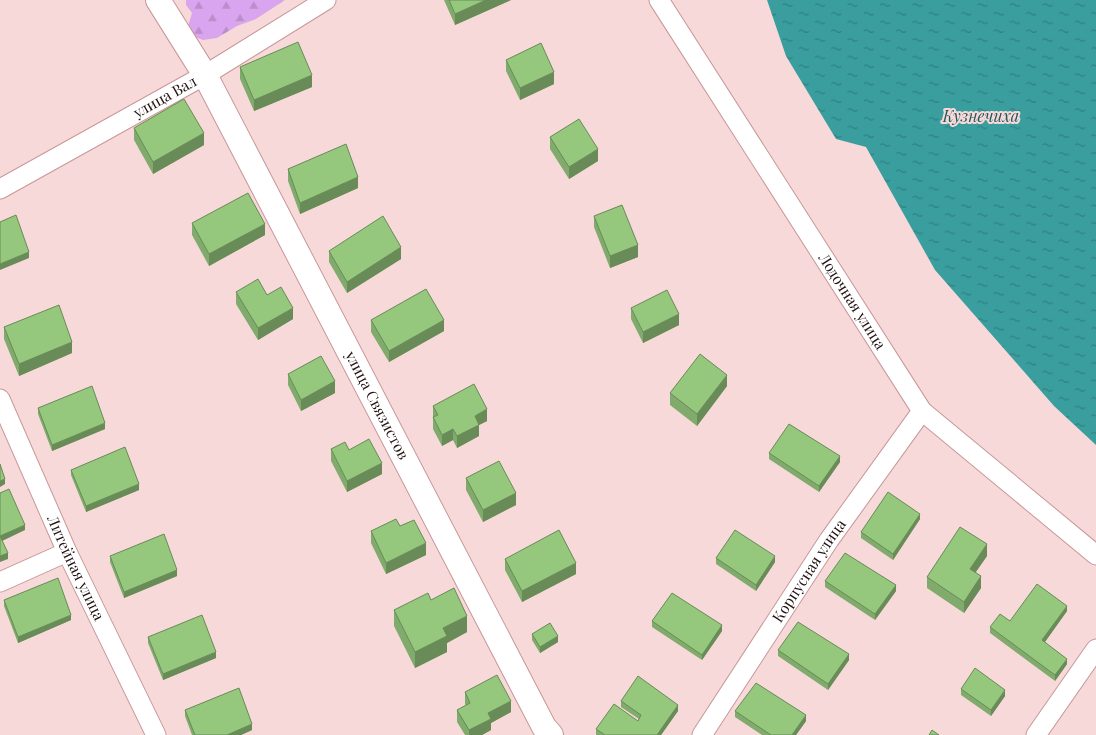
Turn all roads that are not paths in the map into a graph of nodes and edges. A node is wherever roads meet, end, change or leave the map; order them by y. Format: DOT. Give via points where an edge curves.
graph roads {
  1 [pos="158,0"];
  2 [pos="326,0"];
  3 [pos="659,0"];
  4 [pos="205,75"];
  5 [pos="0,189"];
  6 [pos="0,399"];
  7 [pos="922,411"];
  8 [pos="67,552"];
  9 [pos="1096,555"];
  10 [pos="0,582"];
  11 [pos="1096,649"];
  12 [pos="156,735"];
  13 [pos="552,735"];
  14 [pos="702,735"];
  15 [pos="1036,735"];
  1 -- 4 [label="street, улица Связистов"];
  2 -- 4 [label="street, улица Вал"];
  3 -- 7 [label="street, Лодочная улица"];
  4 -- 5 [label="street, улица Вал"];
  4 -- 13 [label="street, улица Связистов" via="544,727"];
  6 -- 8 [label="street, Литейная улица"];
  7 -- 9 [label="street, Лодочная улица"];
  7 -- 14 [label="street, Корпусная улица" via="829,540"];
  8 -- 10 [label="street"];
  8 -- 12 [label="street, Литейная улица"];
  11 -- 15 [label="street"];
}
